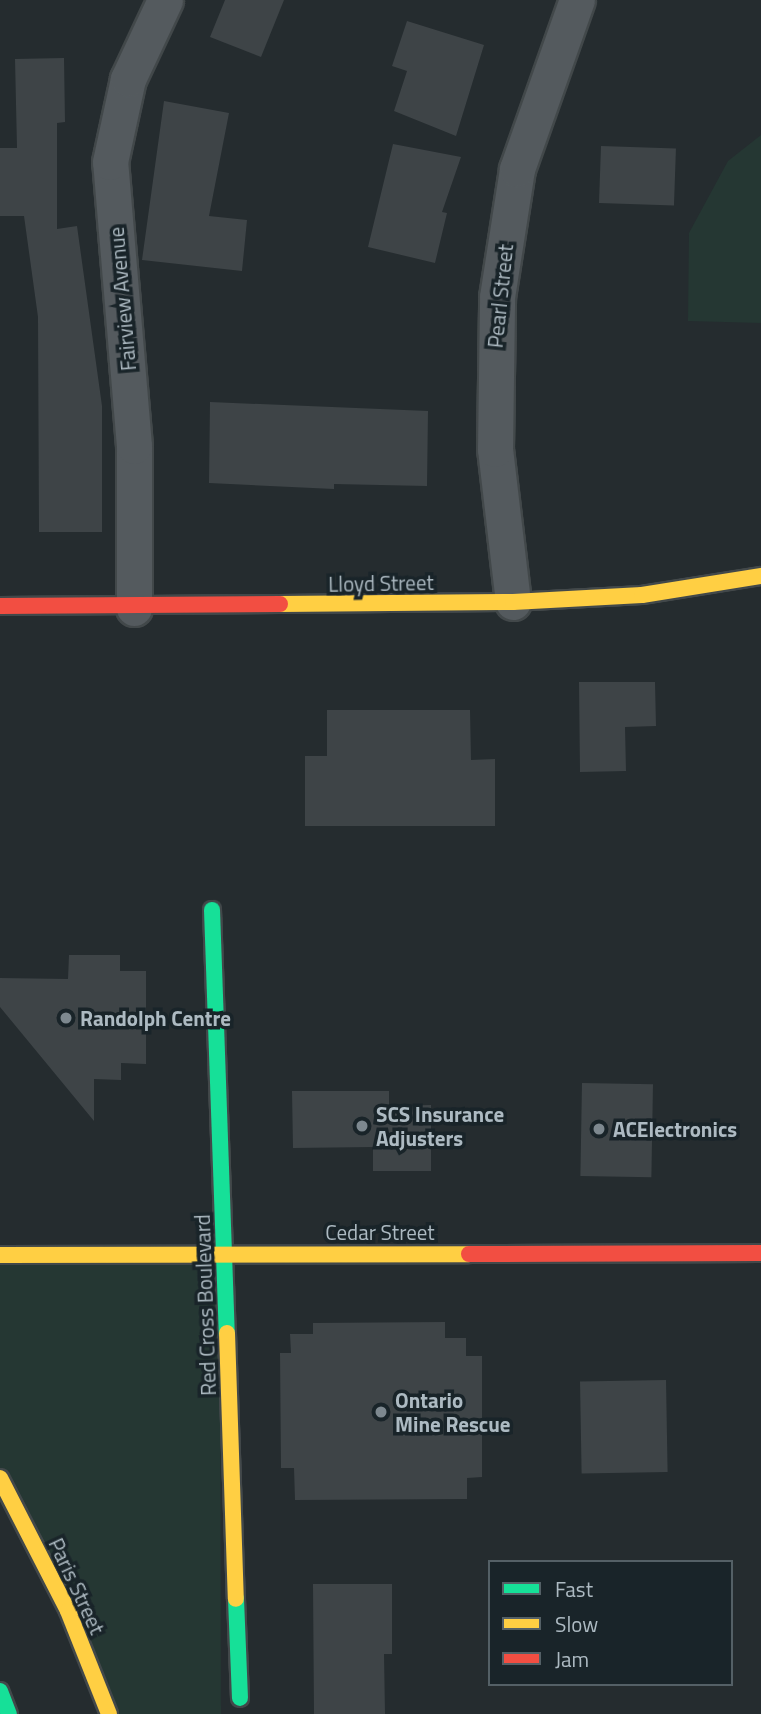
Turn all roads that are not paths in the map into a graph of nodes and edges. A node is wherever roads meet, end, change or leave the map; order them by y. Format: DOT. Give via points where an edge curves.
graph roads {
  1 [pos="165,0"];
  2 [pos="578,0"];
  3 [pos="761,576"];
  4 [pos="513,602"];
  5 [pos="0,606"];
  6 [pos="134,608"];
  7 [pos="212,911"];
  8 [pos="761,1253"];
  9 [pos="224,1254"];
  10 [pos="0,1255"];
  11 [pos="0,1478"];
  12 [pos="0,1691"];
  13 [pos="240,1698"];
  14 [pos="9,1714"];
  15 [pos="109,1714"];
  1 -- 6 [label="street, Fairview Avenue" via="128,79 110,162 134,446"];
  2 -- 4 [label="street, Pearl Street" via="517,169 497,297 495,449"];
  3 -- 4 [label="street, Lloyd Street" via="642,595"];
  4 -- 6 [label="street, Lloyd Street"];
  5 -- 6 [label="street, Lloyd Street"];
  7 -- 9 [label="street, Red Cross Boulevard"];
  8 -- 9 [label="street, Cedar Street"];
  9 -- 10 [label="street, Cedar Street"];
  9 -- 13 [label="street, Red Cross Boulevard"];
  11 -- 15 [label="street, Paris Street" via="68,1611"];
  12 -- 14 [label="street"];
}
